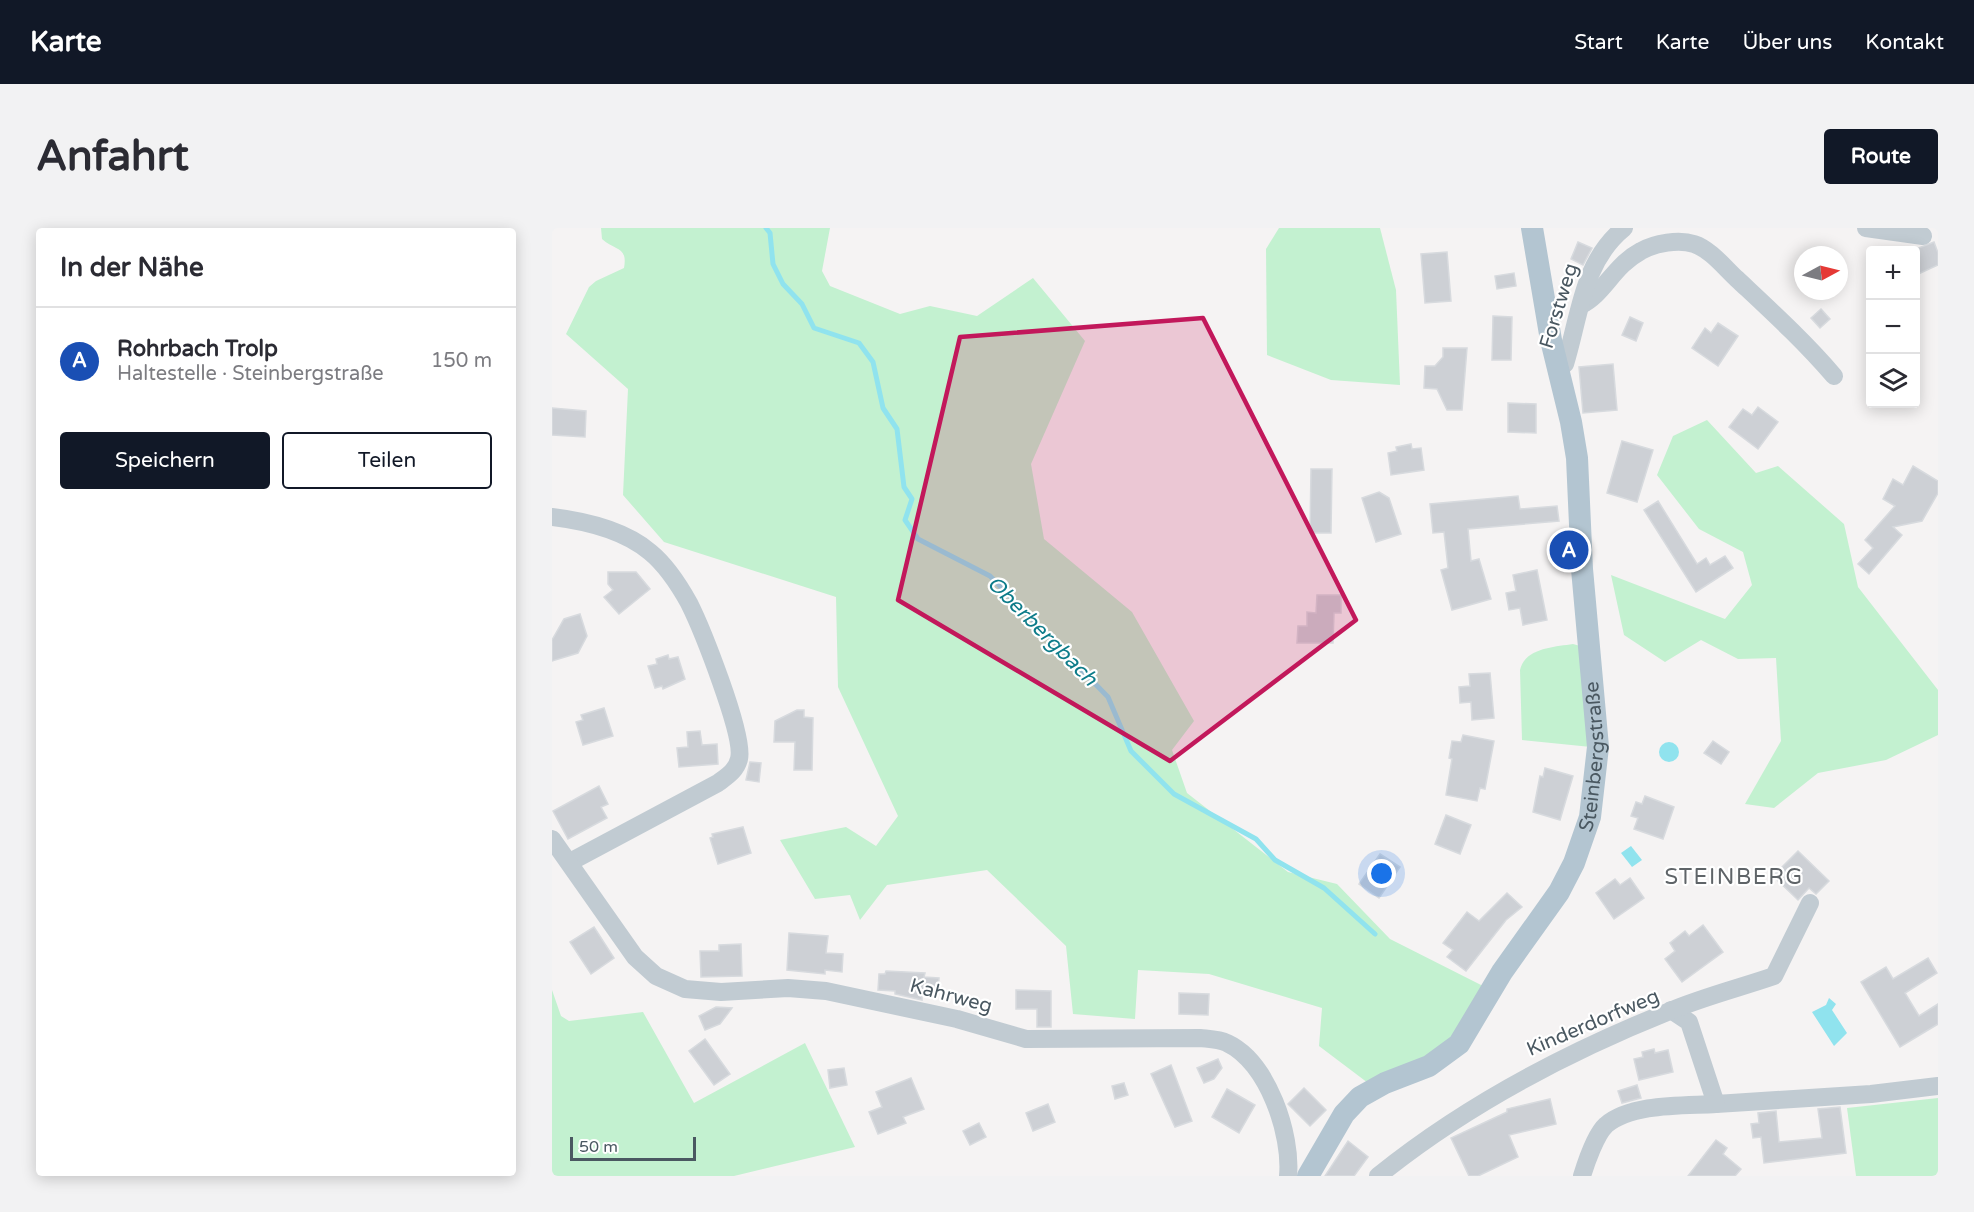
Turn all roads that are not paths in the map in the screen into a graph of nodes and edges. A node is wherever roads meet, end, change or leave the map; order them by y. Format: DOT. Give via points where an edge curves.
graph roads {
  1 [pos="1533,228"];
  2 [pos="1624,228"];
  3 [pos="1866,228"];
  4 [pos="1923,236"];
  5 [pos="1581,306"];
  6 [pos="1558,369"];
  7 [pos="1834,376"];
  8 [pos="552,517"];
  9 [pos="552,839"];
  10 [pos="570,862"];
  11 [pos="1810,903"];
  12 [pos="1671,1010"];
  13 [pos="1938,1086"];
  14 [pos="1716,1104"];
  15 [pos="1288,1176"];
  16 [pos="1308,1176"];
  17 [pos="1378,1176"];
  18 [pos="1582,1176"];
  1 -- 6 [label="main road, Steinbergstraße"];
  2 -- 5 [label="street, Forstweg" via="1594,264"];
  3 -- 4 [label="street"];
  5 -- 6 [label="street, Forstweg" via="1565,364"];
  5 -- 7 [label="street" via="1595,296 1617,267 1642,250 1671,242 1695,244 1800,338"];
  6 -- 16 [label="main road, Steinbergstraße" via="1577,458 1582,569 1596,706 1598,768 1584,837 1559,892 1502,972 1459,1044 1429,1066 1360,1097 1339,1122"];
  8 -- 10 [label="street" via="614,531 643,547 662,565 689,604 739,748 737,765 718,783"];
  9 -- 10 [label="street, Kahrweg"];
  10 -- 15 [label="street, Kahrweg" via="645,968 685,989 826,991 957,1019 1026,1039 1200,1038 1227,1043 1247,1058 1279,1112"];
  11 -- 12 [label="street" via="1773,976"];
  12 -- 14 [label="street, Kinderdorfweg" via="1689,1022"];
  12 -- 17 [label="street, Kinderdorfweg" via="1534,1071 1421,1141"];
  13 -- 14 [label="street"];
  14 -- 18 [label="street" via="1645,1108 1606,1125"];
}
